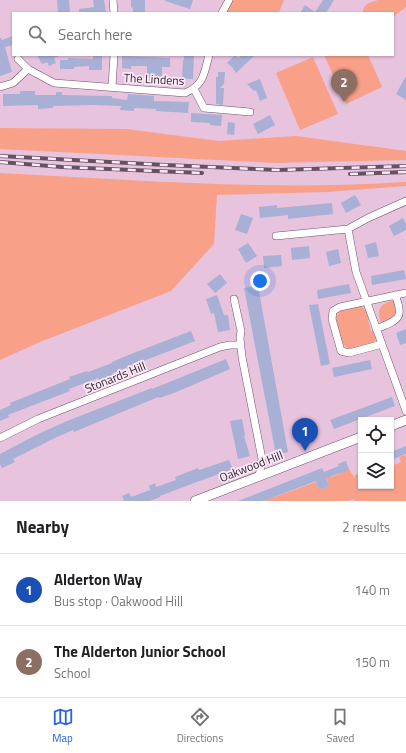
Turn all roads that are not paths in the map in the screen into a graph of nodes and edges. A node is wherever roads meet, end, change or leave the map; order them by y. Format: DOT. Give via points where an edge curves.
graph roads {
  1 [pos="112,0"];
  2 [pos="229,0"];
  3 [pos="114,12"];
  4 [pos="223,12"];
  5 [pos="114,56"];
  6 [pos="209,56"];
  7 [pos="18,59"];
  8 [pos="28,69"];
  9 [pos="0,87"];
  10 [pos="112,87"];
  11 [pos="194,89"];
  12 [pos="250,112"];
  13 [pos="406,201"];
  14 [pos="348,229"];
  15 [pos="276,236"];
  16 [pos="406,293"];
  17 [pos="395,295"];
  18 [pos="234,299"];
  19 [pos="367,301"];
  20 [pos="376,329"];
  21 [pos="382,344"];
  22 [pos="240,345"];
  23 [pos="406,411"];
  24 [pos="406,420"];
  25 [pos="394,425"];
  26 [pos="0,438"];
  27 [pos="358,438"];
  28 [pos="259,477"];
  29 [pos="195,501"];
  1 -- 3 [label="street"];
  2 -- 4 [label="street"];
  5 -- 10 [label="street, The Lindens"];
  6 -- 11 [label="street, The Lindens" via="203,78"];
  7 -- 8 [label="street, The Lindens"];
  8 -- 9 [label="street" via="13,83"];
  8 -- 10 [label="street, The Lindens" via="54,83"];
  10 -- 11 [label="street, The Lindens" via="184,93"];
  11 -- 12 [label="street, The Lindens" via="204,108"];
  13 -- 14 [label="street"];
  14 -- 15 [label="street"];
  14 -- 19 [label="street" via="356,272"];
  16 -- 17 [label="street"];
  17 -- 19 [label="street"];
  17 -- 20 [label="street" via="400,306 398,318"];
  18 -- 22 [label="street" via="241,331"];
  19 -- 20 [label="street"];
  19 -- 21 [label="street" via="333,311 332,319 338,344 341,351 349,352"];
  20 -- 21 [label="street"];
  21 -- 23 [label="street"];
  22 -- 26 [label="street, Stonards Hill" via="220,347 38,419"];
  22 -- 28 [label="street" via="262,459"];
  24 -- 25 [label="street"];
  27 -- 28 [label="street, Oakwood Hill"];
  28 -- 29 [label="street, Oakwood Hill"];
}
